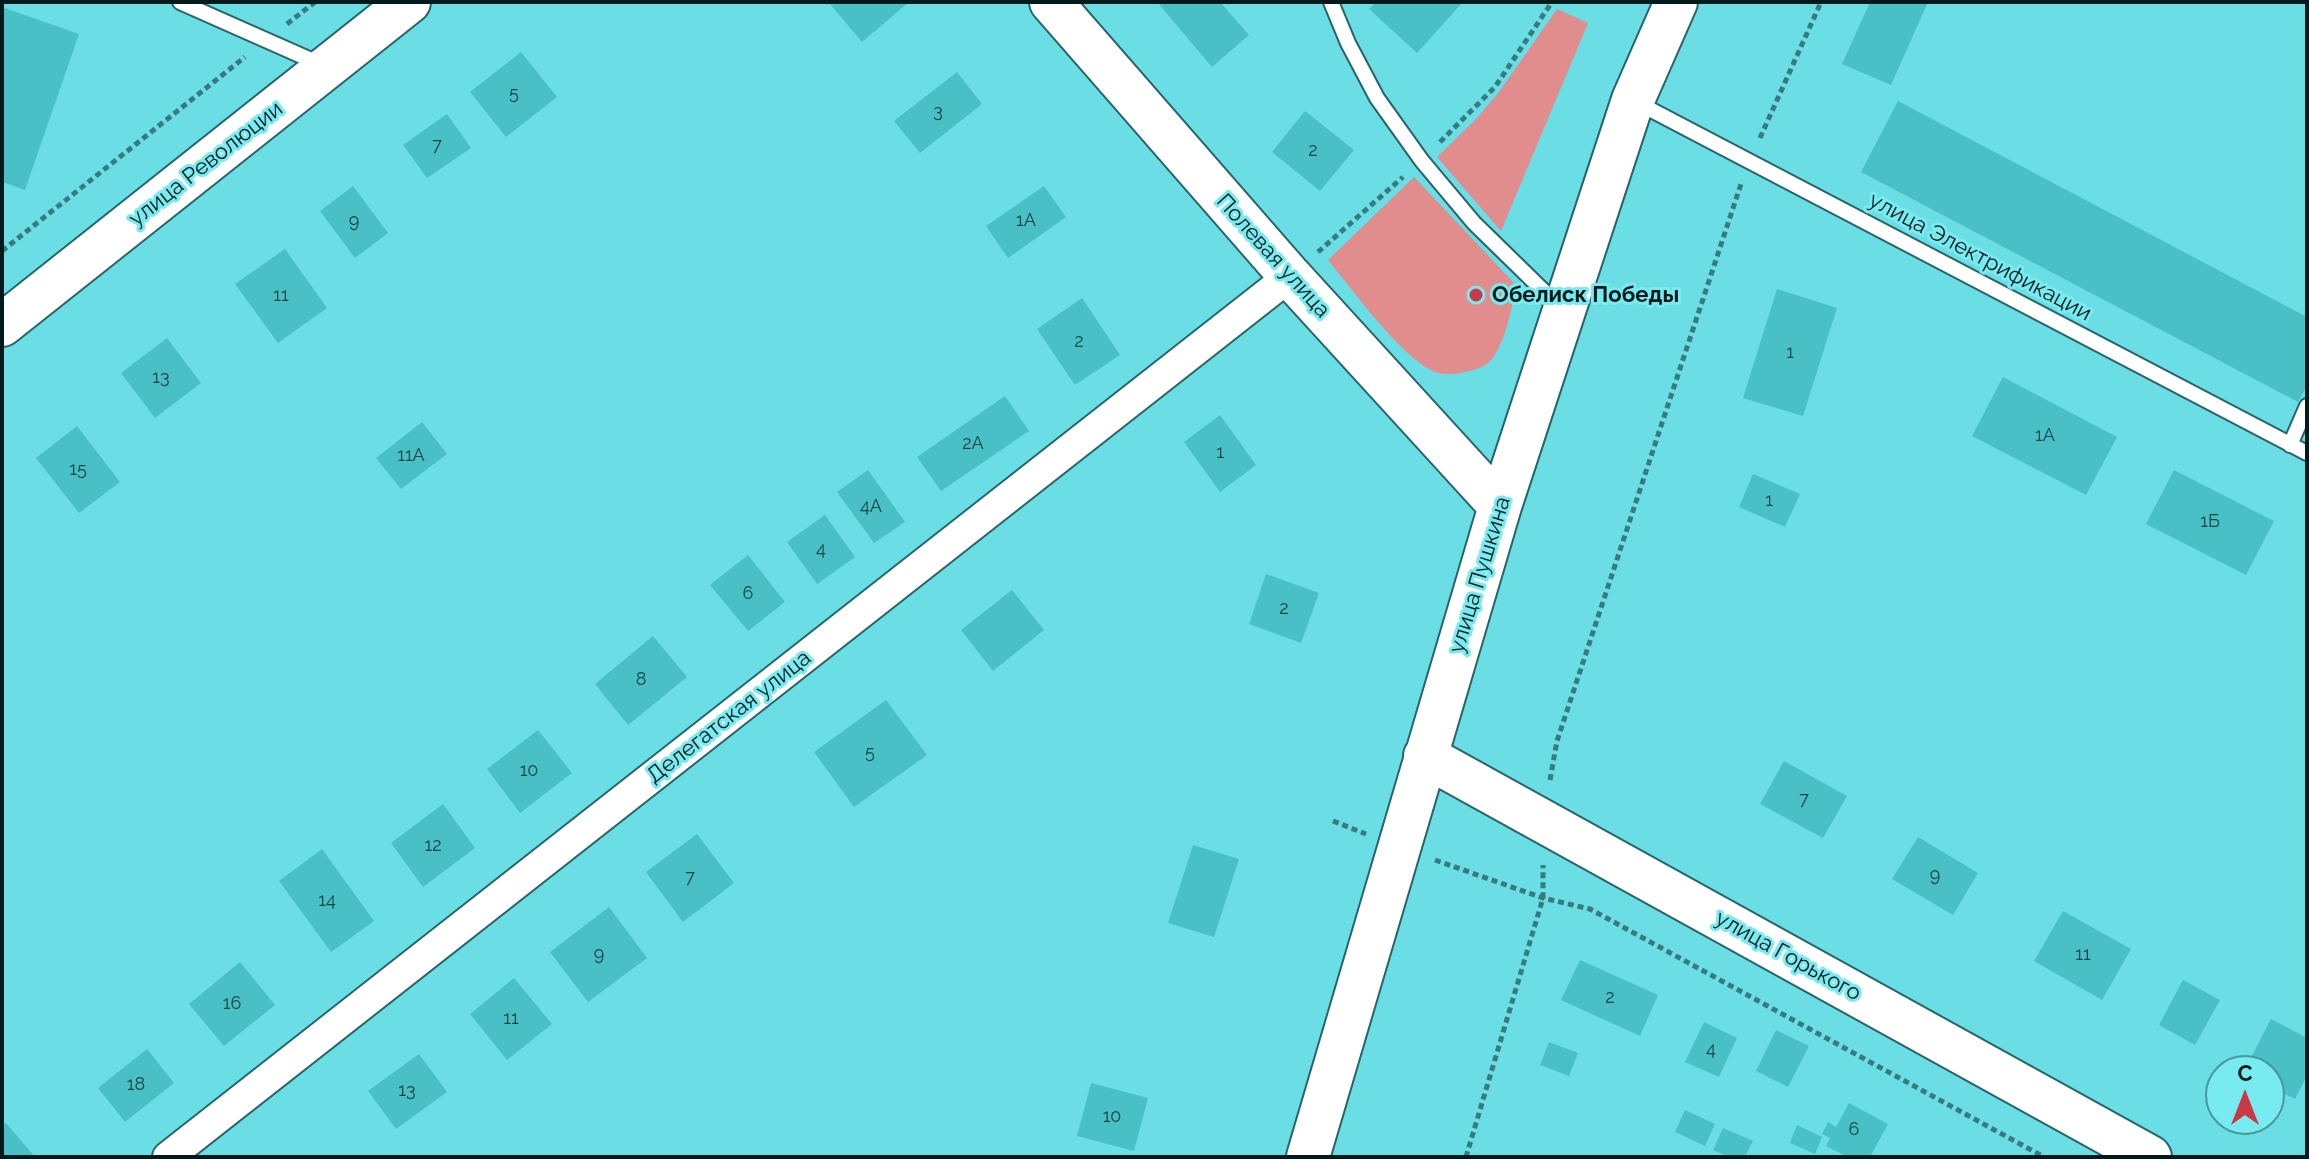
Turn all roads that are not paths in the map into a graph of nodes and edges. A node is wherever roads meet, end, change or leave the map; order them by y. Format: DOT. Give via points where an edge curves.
graph roads {
  1 [pos="180,2"];
  2 [pos="409,2"];
  3 [pos="1051,2"];
  4 [pos="1331,2"];
  5 [pos="1676,2"];
  6 [pos="328,67"];
  7 [pos="1633,100"];
  8 [pos="1290,276"];
  9 [pos="8,312"];
  10 [pos="1564,312"];
  11 [pos="2307,406"];
  12 [pos="2290,445"];
  13 [pos="2307,453"];
  14 [pos="1500,506"];
  15 [pos="1425,756"];
  16 [pos="168,1157"];
  17 [pos="1308,1157"];
  18 [pos="2150,1157"];
  1 -- 6 [label="lane"];
  2 -- 6 [label="main road, улица Революции"];
  3 -- 8 [label="main road, Полевая улица"];
  4 -- 10 [label="lane" via="1377,98 1422,161 1474,223"];
  5 -- 7 [label="main road, улица Пушкина"];
  6 -- 9 [label="main road, улица Революции"];
  7 -- 10 [label="main road, улица Пушкина"];
  7 -- 12 [label="lane, улица Электрификации"];
  8 -- 14 [label="main road, Полевая улица"];
  8 -- 16 [label="street, Делегатская улица"];
  10 -- 14 [label="main road, улица Пушкина"];
  11 -- 12 [label="lane"];
  12 -- 13 [label="lane, улица Электрификации"];
  14 -- 15 [label="main road, улица Пушкина"];
  15 -- 17 [label="main road, улица Пушкина"];
  15 -- 18 [label="main road, улица Горького"];
}
